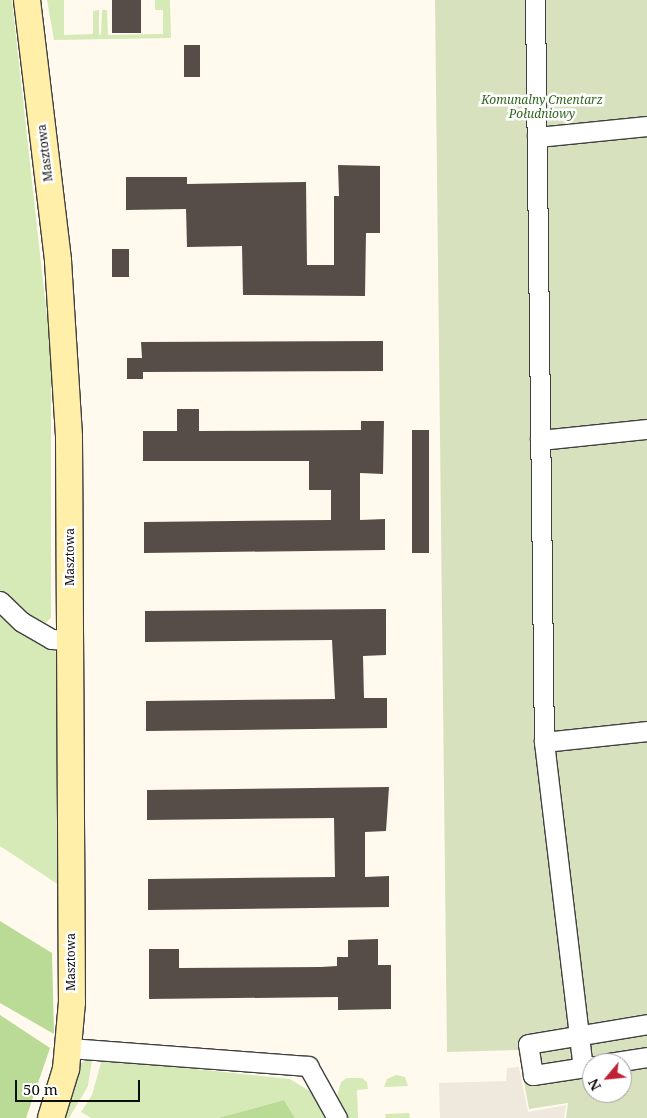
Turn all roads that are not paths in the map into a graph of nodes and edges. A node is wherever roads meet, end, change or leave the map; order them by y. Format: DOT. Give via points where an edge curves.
graph roads {
  1 [pos="27,0"];
  2 [pos="535,0"];
  3 [pos="647,126"];
  4 [pos="537,137"];
  5 [pos="647,428"];
  6 [pos="540,440"];
  7 [pos="0,601"];
  8 [pos="70,640"];
  9 [pos="647,731"];
  10 [pos="544,742"];
  11 [pos="647,1024"];
  12 [pos="578,1036"];
  13 [pos="69,1048"];
  14 [pos="584,1053"];
  15 [pos="647,1057"];
  16 [pos="632,1059"];
  17 [pos="582,1067"];
  18 [pos="52,1116"];
  19 [pos="337,1118"];
  1 -- 8 [label="street, Masztowa" via="64,330 69,437"];
  2 -- 4 [label="street"];
  3 -- 4 [label="street"];
  4 -- 6 [label="street"];
  5 -- 6 [label="street"];
  6 -- 10 [label="street"];
  7 -- 8 [label="street" via="22,622 51,639"];
  8 -- 13 [label="street, Masztowa"];
  9 -- 10 [label="street"];
  10 -- 12 [label="street"];
  11 -- 12 [label="street"];
  12 -- 14 [label="street"];
  12 -- 17 [label="street" via="528,1044 533,1075"];
  13 -- 18 [label="street, Masztowa"];
  13 -- 19 [label="street" via="308,1066"];
  15 -- 16 [label="street"];
}
